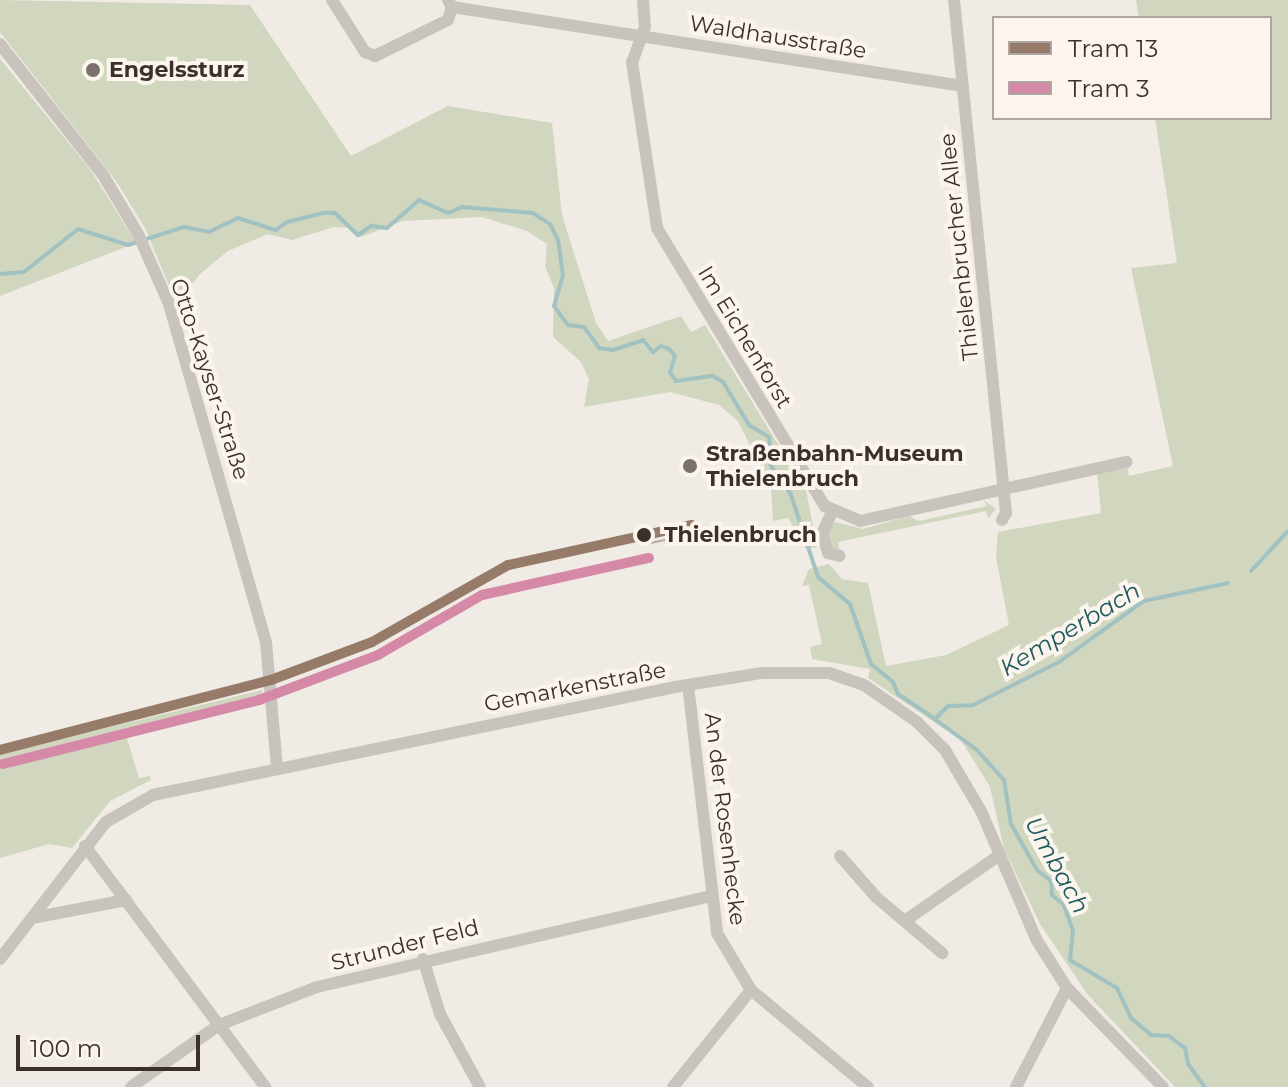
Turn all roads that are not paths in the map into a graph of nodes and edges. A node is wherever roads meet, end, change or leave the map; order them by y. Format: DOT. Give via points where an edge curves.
graph roads {
  1 [pos="332,0"];
  2 [pos="643,0"];
  3 [pos="954,0"];
  4 [pos="450,4"];
  5 [pos="643,37"];
  6 [pos="0,44"];
  7 [pos="963,86"];
  8 [pos="1127,462"];
  9 [pos="1004,491"];
  10 [pos="832,512"];
  11 [pos="1002,520"];
  12 [pos="840,556"];
  13 [pos="688,685"];
  14 [pos="277,768"];
  15 [pos="85,846"];
  16 [pos="840,856"];
  17 [pos="998,856"];
  18 [pos="711,896"];
  19 [pos="126,900"];
  20 [pos="32,918"];
  21 [pos="906,920"];
  22 [pos="942,953"];
  23 [pos="0,959"];
  24 [pos="423,959"];
  25 [pos="1067,988"];
  26 [pos="751,990"];
  27 [pos="219,1025"];
  28 [pos="131,1087"];
  29 [pos="265,1087"];
  30 [pos="480,1087"];
  31 [pos="673,1087"];
  32 [pos="868,1087"];
  33 [pos="1016,1087"];
  34 [pos="1163,1087"];
  1 -- 4 [label="street" via="365,52 375,56 448,20"];
  2 -- 5 [label="street, Im Eichenforst"];
  3 -- 7 [label="street, Thielenbrucher Allee"];
  4 -- 5 [label="street, Waldhausstraße"];
  5 -- 7 [label="street, Waldhausstraße"];
  5 -- 10 [label="street, Im Eichenforst" via="632,62 657,228"];
  6 -- 14 [label="street, Otto-Kayser-Straße" via="103,175 140,238 169,304 266,642"];
  7 -- 9 [label="street, Thielenbrucher Allee"];
  8 -- 9 [label="street"];
  9 -- 10 [label="street" via="860,521"];
  9 -- 11 [label="street, Thielenbrucher Allee"];
  10 -- 12 [label="street" via="822,533 828,553"];
  13 -- 14 [label="street, Gemarkenstraße"];
  13 -- 17 [label="street, Gemarkenstraße" via="810,672 864,685 917,722 945,750 981,811"];
  13 -- 18 [label="street, An der Rosenhecke"];
  14 -- 15 [label="street, Gemarkenstraße" via="153,795 113,816"];
  15 -- 19 [label="street"];
  15 -- 20 [label="street, Gemarkenstraße"];
  16 -- 21 [label="street"];
  17 -- 21 [label="street"];
  17 -- 25 [label="street, Gemarkenstraße" via="1036,939"];
  18 -- 24 [label="street, Strunder Feld"];
  18 -- 26 [label="street, An der Rosenhecke" via="717,933"];
  19 -- 20 [label="street"];
  19 -- 27 [label="street"];
  20 -- 23 [label="street, Gemarkenstraße"];
  21 -- 22 [label="street"];
  24 -- 27 [label="street, Strunder Feld" via="317,987"];
  24 -- 30 [label="street" via="440,1014"];
  25 -- 33 [label="street"];
  25 -- 34 [label="street, Gemarkenstraße"];
  26 -- 31 [label="street"];
  26 -- 32 [label="street, An der Rosenhecke"];
  27 -- 28 [label="street, Strunder Feld"];
  27 -- 29 [label="street"];
}
